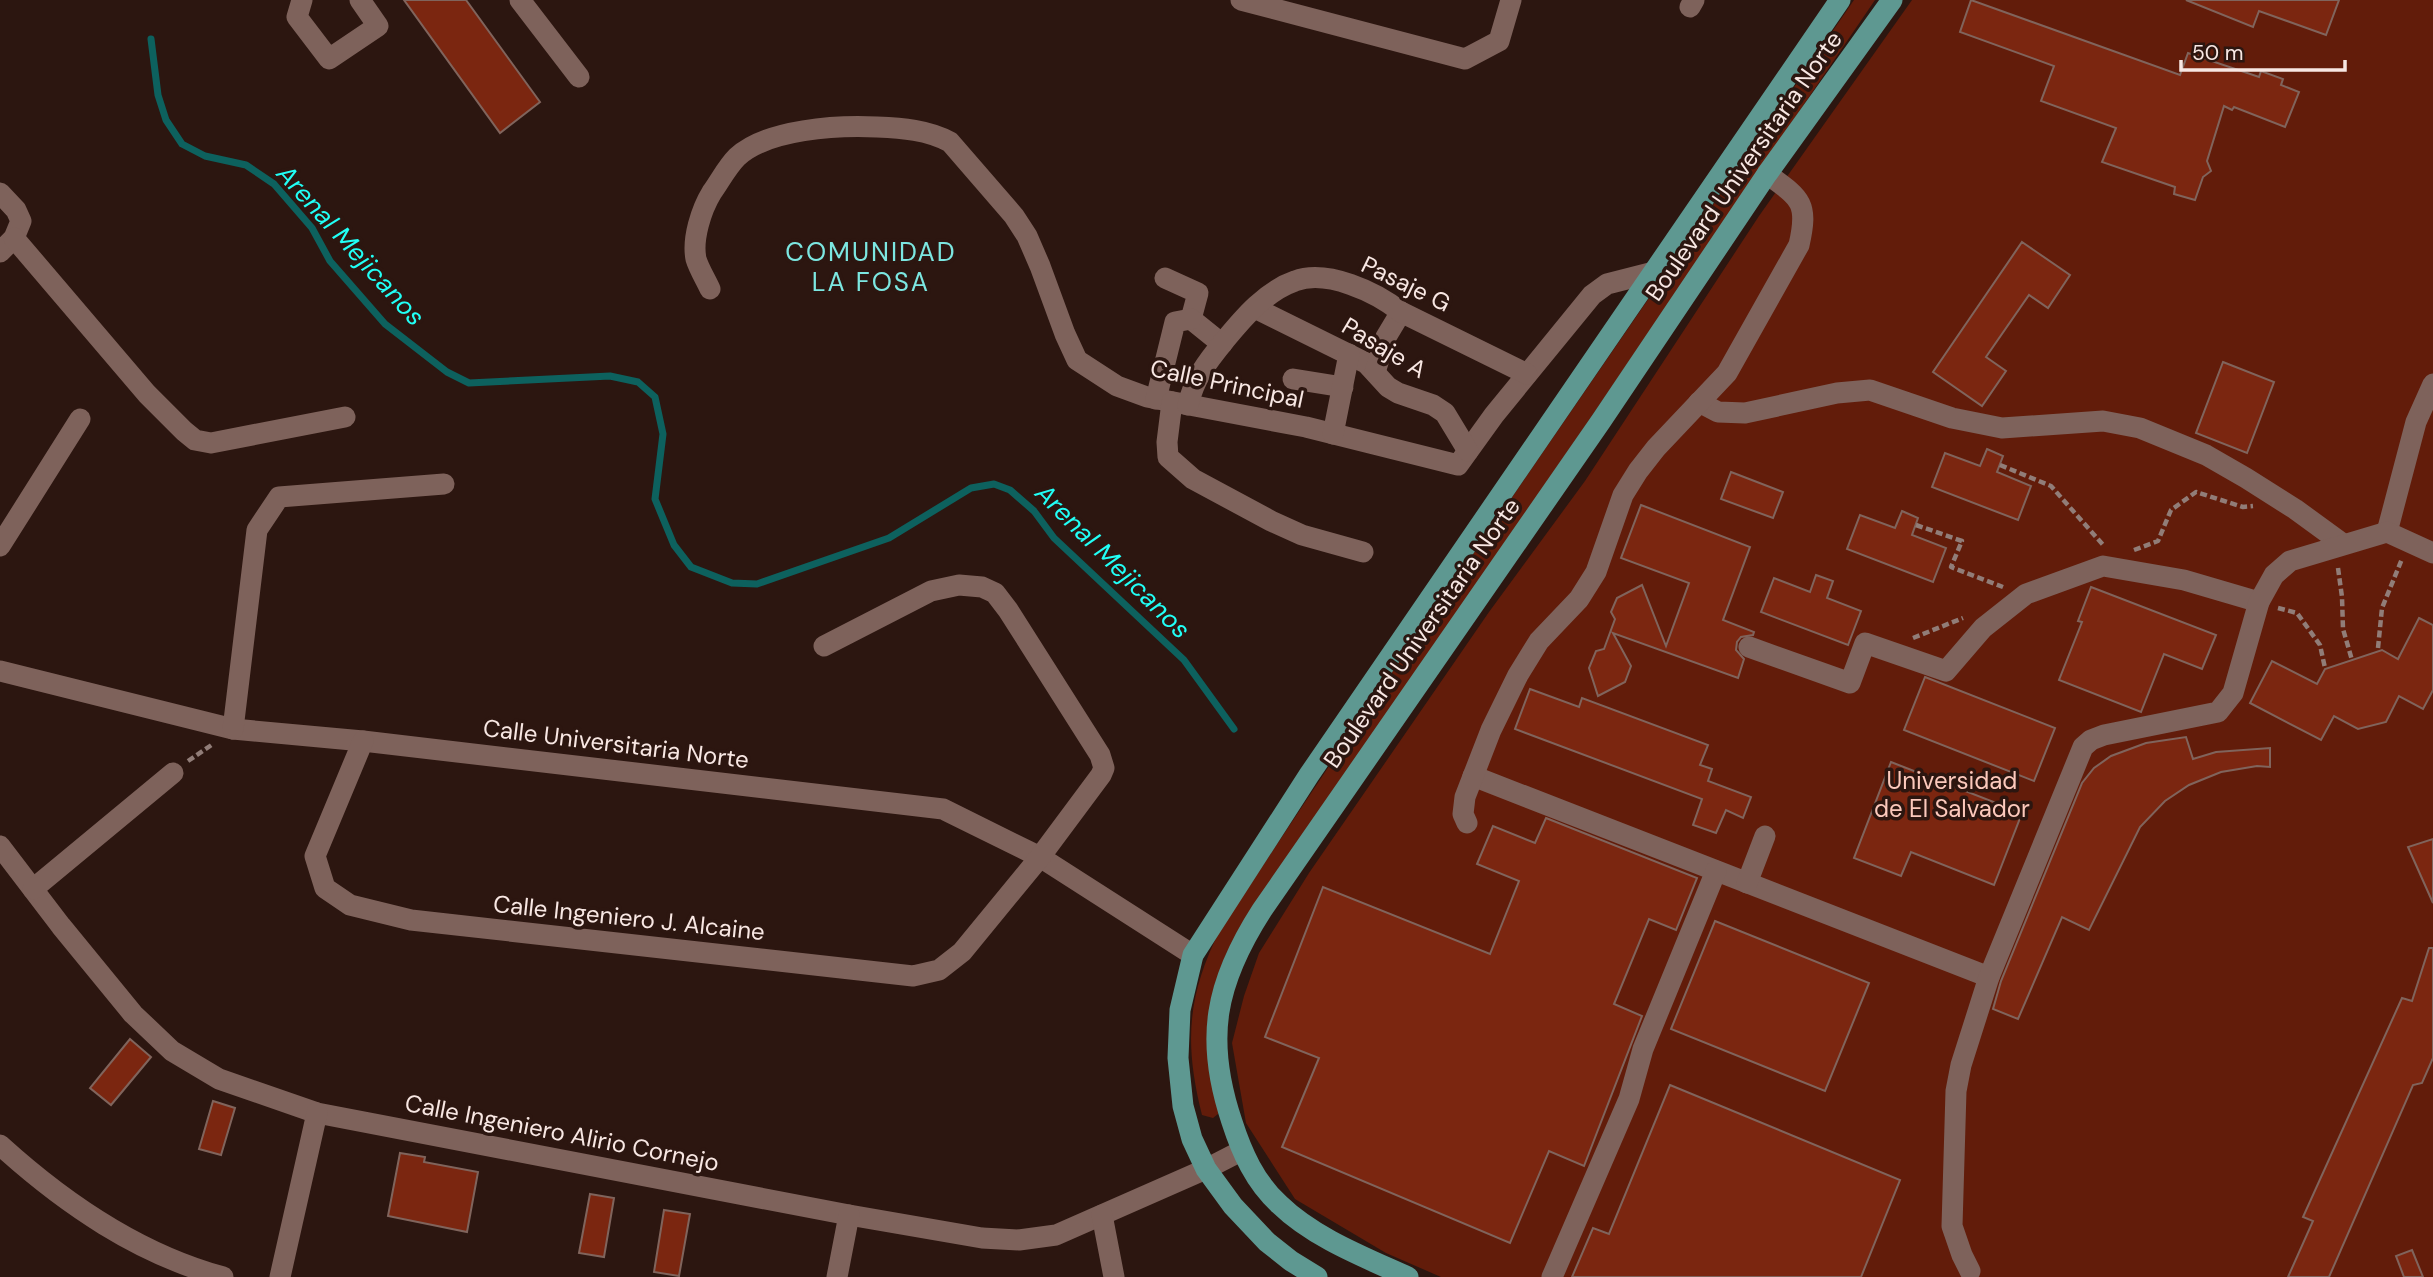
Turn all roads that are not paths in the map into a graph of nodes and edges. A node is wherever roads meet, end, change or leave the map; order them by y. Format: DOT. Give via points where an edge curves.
graph roads {
  1 [pos="302,0"];
  2 [pos="360,0"];
  3 [pos="520,0"];
  4 [pos="1241,0"];
  5 [pos="1511,0"];
  6 [pos="1840,0"];
  7 [pos="1892,0"];
  8 [pos="1299,7"];
  9 [pos="579,77"];
  10 [pos="1767,174"];
  11 [pos="0,193"];
  12 [pos="7,245"];
  13 [pos="1654,272"];
  14 [pos="1165,278"];
  15 [pos="710,289"];
  16 [pos="1255,307"];
  17 [pos="1401,312"];
  18 [pos="1191,319"];
  19 [pos="1222,344"];
  20 [pos="1349,354"];
  21 [pos="1375,372"];
  22 [pos="1527,374"];
  23 [pos="1293,379"];
  24 [pos="2433,384"];
  25 [pos="1343,387"];
  26 [pos="1172,402"];
  27 [pos="1699,402"];
  28 [pos="345,417"];
  29 [pos="80,418"];
  30 [pos="1333,434"];
  31 [pos="1468,451"];
  32 [pos="444,484"];
  33 [pos="2387,532"];
  34 [pos="2343,544"];
  35 [pos="0,546"];
  36 [pos="1363,552"];
  37 [pos="2433,553"];
  38 [pos="2259,602"];
  39 [pos="824,646"];
  40 [pos="1749,647"];
  41 [pos="0,671"];
  42 [pos="233,729"];
  43 [pos="363,741"];
  44 [pos="173,773"];
  45 [pos="1473,776"];
  46 [pos="1467,824"];
  47 [pos="1765,836"];
  48 [pos="0,846"];
  49 [pos="1040,857"];
  50 [pos="1716,871"];
  51 [pos="1747,883"];
  52 [pos="33,889"];
  53 [pos="1193,955"];
  54 [pos="1989,977"];
  55 [pos="317,1113"];
  56 [pos="0,1145"];
  57 [pos="1241,1152"];
  58 [pos="1206,1169"];
  59 [pos="849,1215"];
  60 [pos="1102,1215"];
  61 [pos="1970,1271"];
  62 [pos="223,1277"];
  63 [pos="280,1277"];
  64 [pos="837,1277"];
  65 [pos="1114,1277"];
  66 [pos="1317,1277"];
  67 [pos="1408,1277"];
  68 [pos="1552,1277"];
  1 -- 2 [label="street" via="297,17 329,59 378,26"];
  3 -- 9 [label="street"];
  4 -- 8 [label="street"];
  5 -- 8 [label="street" via="1499,41 1465,58"];
  6 -- 13 [label="main road, Boulevard Universitaria Norte"];
  7 -- 10 [label="main road, Boulevard Universitaria Norte"];
  10 -- 27 [label="street" via="1802,205 1799,245 1727,373"];
  10 -- 57 [label="main road, Boulevard Universitaria Norte" via="1233,959 1220,1002 1216,1056"];
  11 -- 12 [label="street" via="22,221"];
  12 -- 28 [label="street" via="195,440 211,443"];
  13 -- 22 [label="street" via="1607,284 1592,295"];
  13 -- 53 [label="main road, Boulevard Universitaria Norte" via="1309,775"];
  14 -- 18 [label="street" via="1198,293"];
  15 -- 26 [label="street, Calle Principal" via="696,260 695,238 707,201 738,156 793,133 844,126 904,128 940,136 950,142 1027,236 1077,360 1117,386"];
  16 -- 17 [label="street, Pasaje G" via="1294,281 1308,278 1357,286"];
  16 -- 19 [label="street, Pasaje G"];
  16 -- 20 [label="street, Pasaje A"];
  17 -- 21 [label="street" via="1385,337"];
  17 -- 22 [label="street, Pasaje G"];
  18 -- 19 [label="street"];
  18 -- 26 [label="street" via="1175,321"];
  19 -- 26 [label="street, Pasaje G" via="1202,367 1191,390"];
  20 -- 21 [label="street, Pasaje A"];
  20 -- 25 [label="street"];
  21 -- 31 [label="street, Pasaje A" via="1388,387 1445,413"];
  22 -- 31 [label="street"];
  23 -- 25 [label="street"];
  24 -- 33 [label="street" via="2416,422"];
  25 -- 30 [label="street"];
  26 -- 30 [label="street, Calle Principal"];
  26 -- 36 [label="street" via="1168,457 1193,479 1302,535"];
  27 -- 34 [label="street" via="1718,412 1745,413 1870,390 1952,418 2002,428 2103,421 2140,428 2246,478"];
  27 -- 45 [label="street" via="1656,448 1623,495 1596,572 1525,664"];
  29 -- 35 [label="street"];
  30 -- 31 [label="street, Calle Principal" via="1458,465"];
  32 -- 42 [label="street" via="279,497 257,530"];
  33 -- 34 [label="street"];
  33 -- 37 [label="street"];
  34 -- 38 [label="street" via="2290,561 2274,575"];
  38 -- 40 [label="street" via="2184,580 2102,566 2026,594 1983,628 1946,670 1865,643 1850,682"];
  38 -- 54 [label="street" via="2233,692 2218,712 2104,735 2083,747"];
  39 -- 49 [label="street, Calle Ingeniero J. Alcaine" via="931,591 959,585 995,593 1101,755 1104,768"];
  41 -- 42 [label="street, Calle Universitaria Norte"];
  42 -- 43 [label="street, Calle Universitaria Norte"];
  43 -- 49 [label="street, Calle Universitaria Norte" via="943,809"];
  43 -- 49 [label="street, Calle Ingeniero J. Alcaine" via="315,856 325,888 349,905 411,920 913,976 939,970 962,953"];
  44 -- 52 [label="street"];
  45 -- 46 [label="street" via="1464,805"];
  45 -- 50 [label="street"];
  47 -- 51 [label="street"];
  48 -- 52 [label="street, Calle Ingeniero Alirio Cornejo"];
  49 -- 53 [label="street, Calle Universitaria Norte"];
  50 -- 51 [label="street"];
  50 -- 68 [label="street" via="1643,1049 1629,1099"];
  51 -- 54 [label="street"];
  52 -- 55 [label="street, Calle Ingeniero Alirio Cornejo" via="133,1014 172,1051 219,1079"];
  53 -- 58 [label="main road, Boulevard Universitaria Norte" via="1180,1010 1178,1058 1192,1139"];
  54 -- 61 [label="street" via="1956,1091 1952,1227"];
  55 -- 59 [label="street, Calle Ingeniero Alirio Cornejo"];
  55 -- 63 [label="street"];
  56 -- 62 [label="street" via="28,1171 111,1230 184,1265"];
  57 -- 58 [label="street, Calle Ingeniero Alirio Cornejo"];
  57 -- 67 [label="main road, Boulevard Universitaria Norte" via="1268,1193 1294,1216 1336,1243"];
  58 -- 60 [label="street, Calle Ingeniero Alirio Cornejo"];
  58 -- 66 [label="main road, Boulevard Universitaria Norte" via="1267,1242"];
  59 -- 60 [label="street, Calle Ingeniero Alirio Cornejo" via="1019,1240 1056,1235"];
  59 -- 64 [label="street"];
  60 -- 65 [label="street"];
}
